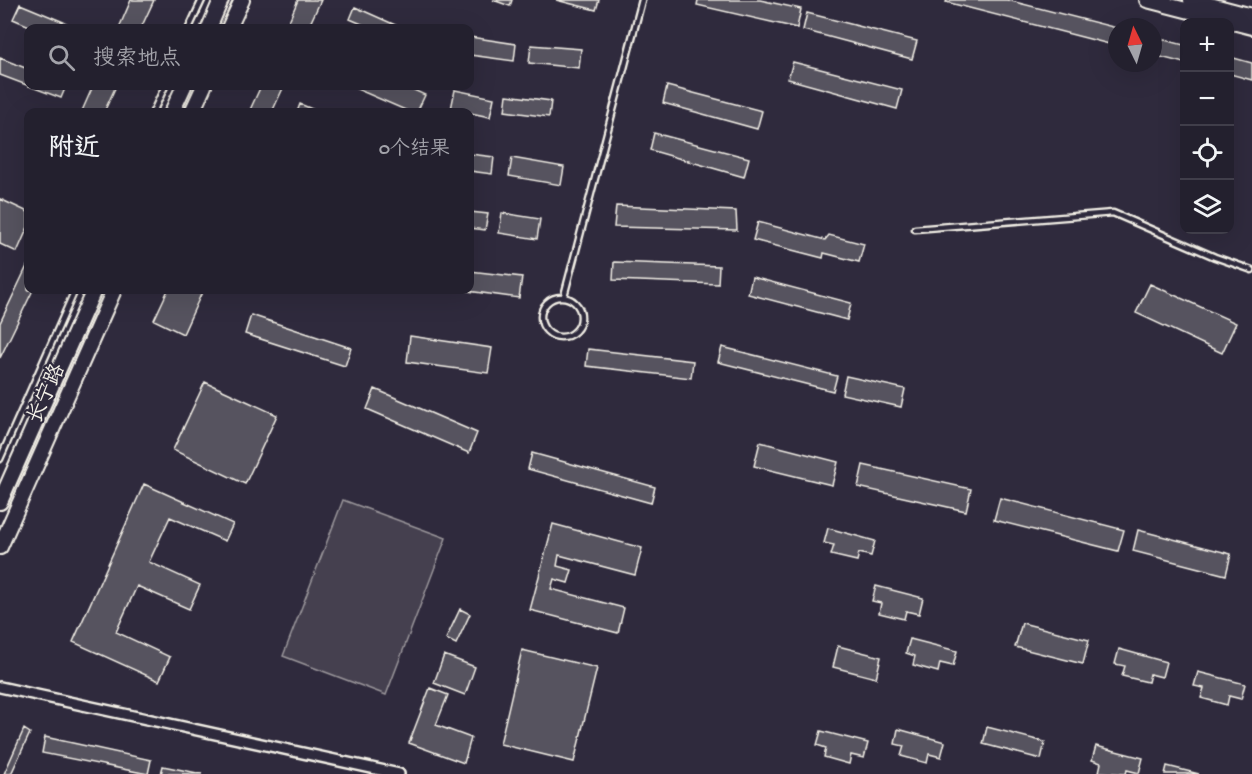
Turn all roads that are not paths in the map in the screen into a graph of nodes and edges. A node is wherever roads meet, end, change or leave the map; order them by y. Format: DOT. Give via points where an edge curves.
graph roads {
  1 [pos="202,0"];
  2 [pos="221,0"];
  3 [pos="242,0"];
  4 [pos="642,0"];
  5 [pos="1147,0"];
  6 [pos="1191,0"];
  7 [pos="1252,16"];
  8 [pos="191,24"];
  9 [pos="210,24"];
  10 [pos="231,24"];
  11 [pos="1252,27"];
  12 [pos="163,90"];
  13 [pos="182,90"];
  14 [pos="202,90"];
  15 [pos="155,108"];
  16 [pos="174,108"];
  17 [pos="194,108"];
  18 [pos="915,230"];
  19 [pos="1252,270"];
  20 [pos="73,294"];
  21 [pos="92,294"];
  22 [pos="112,294"];
  23 [pos="564,296"];
  24 [pos="0,459"];
  25 [pos="0,502"];
  26 [pos="0,547"];
  27 [pos="0,687"];
  28 [pos="399,774"];
  1 -- 8 [label="lane"];
  2 -- 9 [label="main road"];
  3 -- 10 [label="main road"];
  4 -- 23 [label="lane"];
  5 -- 11 [label="main road"];
  6 -- 7 [label="main road"];
  12 -- 15 [label="lane"];
  13 -- 16 [label="main road"];
  14 -- 17 [label="main road"];
  18 -- 19 [label="lane" via="1113,213"];
  20 -- 24 [label="lane"];
  21 -- 25 [label="main road, 长宁路"];
  22 -- 26 [label="main road, 长宁路"];
  23 -- 23 [label="lane" via="548,300 540,313 543,329 557,338 573,334 581,320 578,304"];
  27 -- 28 [label="street"];
}
